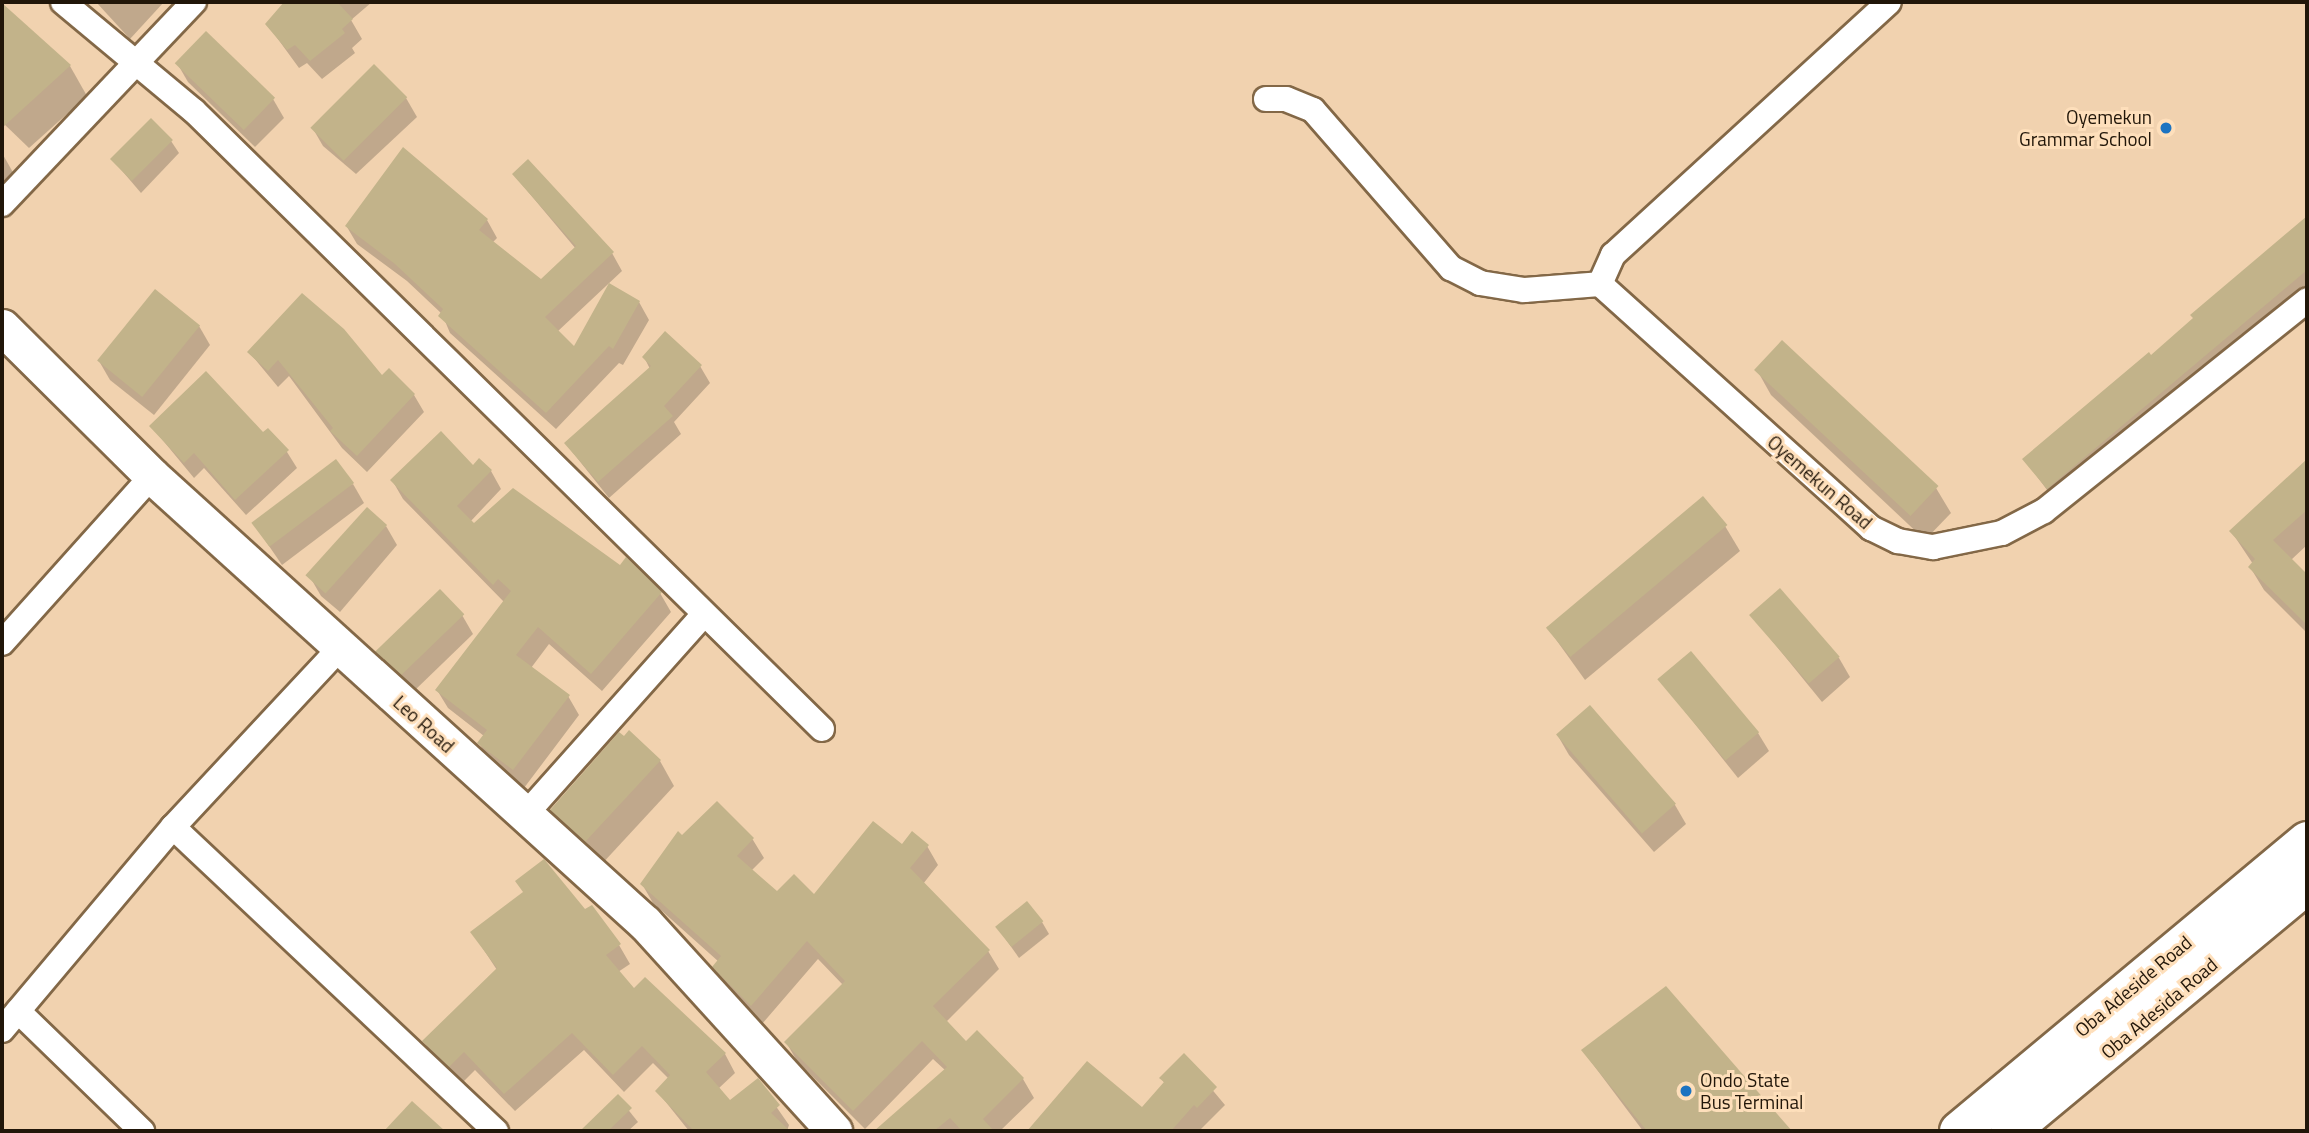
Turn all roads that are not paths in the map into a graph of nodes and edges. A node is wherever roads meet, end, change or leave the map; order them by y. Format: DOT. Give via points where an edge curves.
graph roads {
  1 [pos="64,2"];
  2 [pos="194,2"];
  3 [pos="1889,2"];
  4 [pos="136,62"];
  5 [pos="1266,99"];
  6 [pos="2,204"];
  7 [pos="1600,284"];
  8 [pos="2307,300"];
  9 [pos="2,327"];
  10 [pos="152,477"];
  11 [pos="702,616"];
  12 [pos="2,643"];
  13 [pos="340,648"];
  14 [pos="822,729"];
  15 [pos="525,815"];
  16 [pos="173,827"];
  17 [pos="2307,841"];
  18 [pos="2307,884"];
  19 [pos="18,1011"];
  20 [pos="2,1030"];
  21 [pos="142,1131"];
  22 [pos="496,1131"];
  23 [pos="834,1131"];
  24 [pos="1959,1131"];
  25 [pos="2010,1131"];
  1 -- 4 [label="street"];
  2 -- 4 [label="street"];
  3 -- 7 [label="street" via="1613,255"];
  4 -- 6 [label="street"];
  4 -- 11 [label="street" via="194,111 488,398"];
  5 -- 7 [label="street" via="1286,99 1313,110 1451,268 1480,284 1524,290"];
  7 -- 8 [label="street, Oyemekun Road" via="1871,528 1898,541 1933,547 2002,533 2044,511"];
  9 -- 10 [label="street, Leo Road"];
  10 -- 12 [label="street"];
  10 -- 13 [label="street, Leo Road"];
  11 -- 14 [label="street"];
  11 -- 15 [label="street"];
  13 -- 15 [label="street, Leo Road"];
  13 -- 16 [label="street"];
  15 -- 23 [label="street, Leo Road" via="645,923"];
  16 -- 19 [label="street"];
  16 -- 22 [label="street"];
  17 -- 24 [label="main road, Oba Adeside Road"];
  18 -- 25 [label="main road, Oba Adesida Road"];
  19 -- 20 [label="street"];
  19 -- 21 [label="street"];
}
